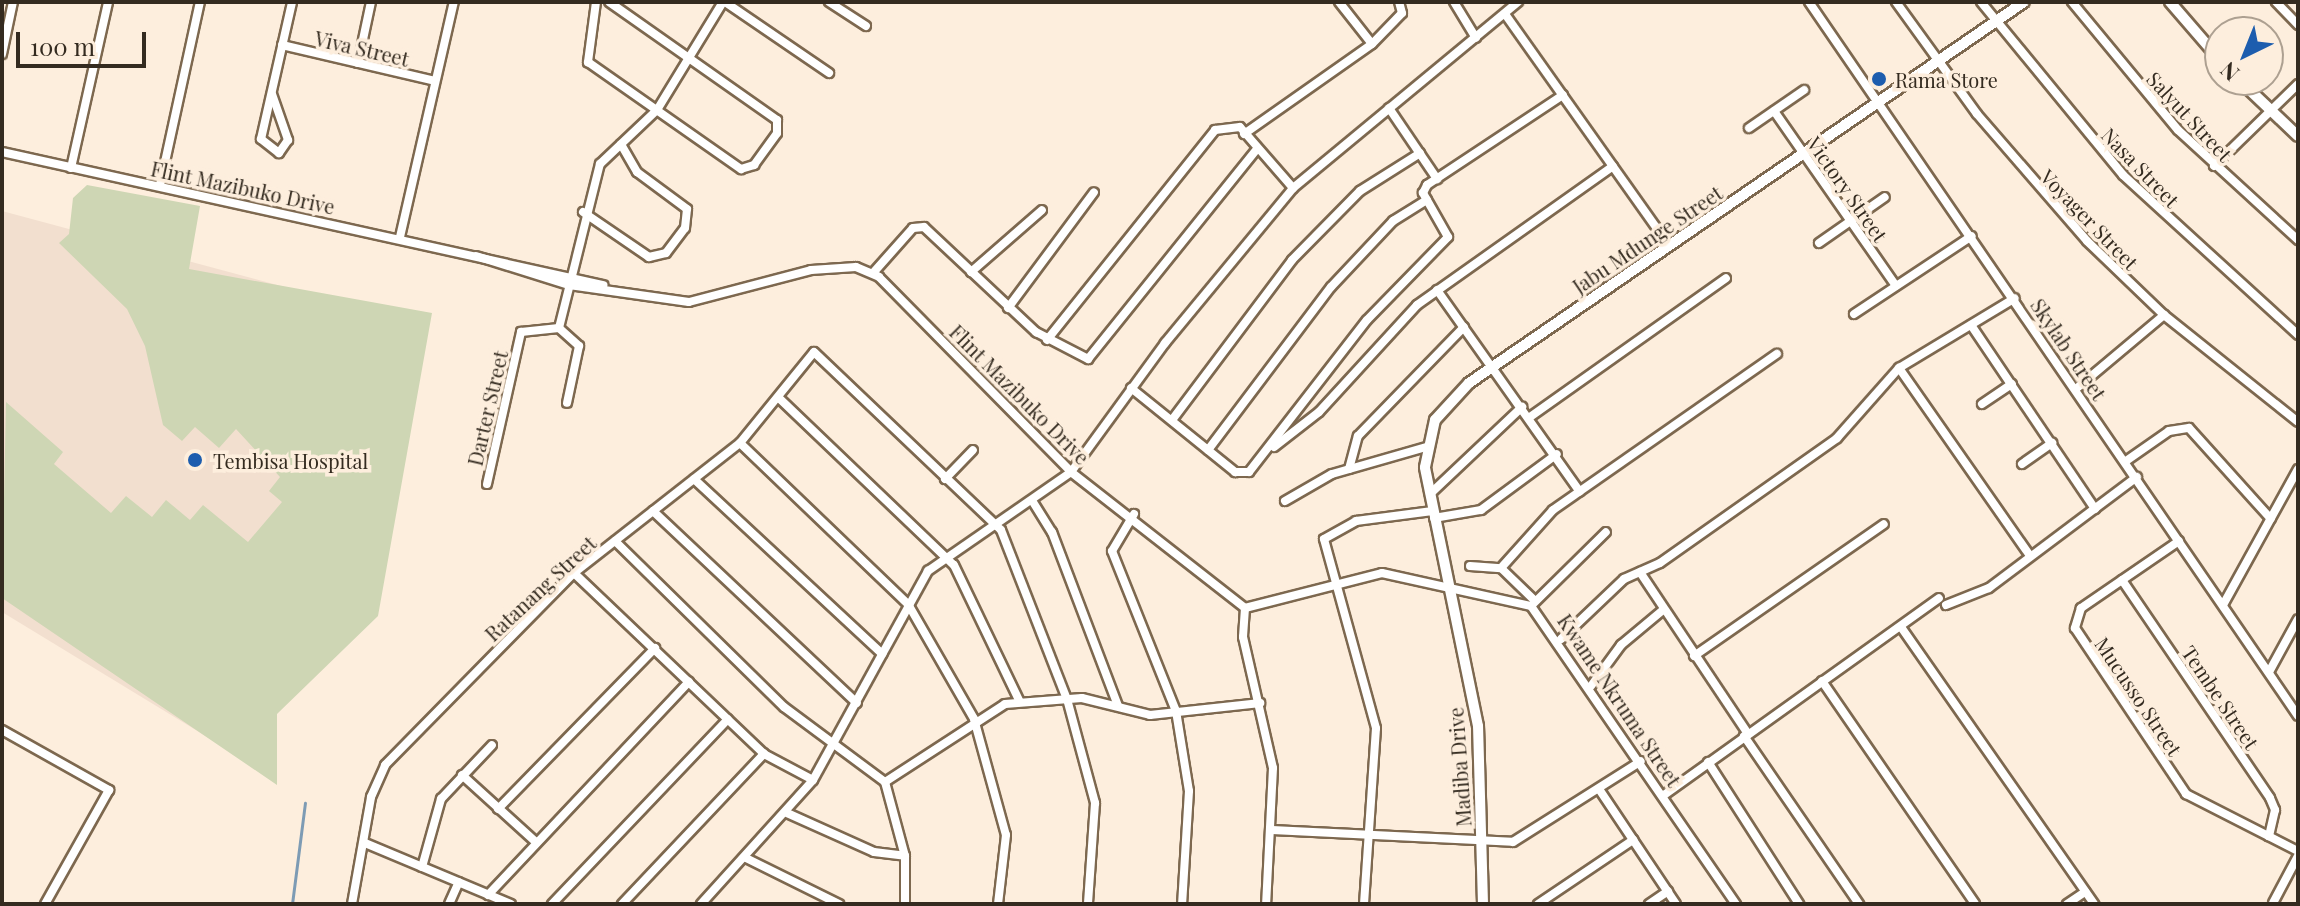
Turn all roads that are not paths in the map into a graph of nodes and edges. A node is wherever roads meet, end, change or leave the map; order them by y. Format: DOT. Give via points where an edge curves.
graph roads {
  1 [pos="13,2"];
  2 [pos="108,2"];
  3 [pos="200,2"];
  4 [pos="292,2"];
  5 [pos="371,2"];
  6 [pos="454,2"];
  7 [pos="596,2"];
  8 [pos="609,2"];
  9 [pos="724,2"];
  10 [pos="829,2"];
  11 [pos="1339,2"];
  12 [pos="1399,2"];
  13 [pos="1454,2"];
  14 [pos="1518,2"];
  15 [pos="1809,2"];
  16 [pos="1896,2"];
  17 [pos="1981,2"];
  18 [pos="2024,2"];
  19 [pos="2072,2"];
  20 [pos="2170,2"];
  21 [pos="2280,3"];
  22 [pos="1505,14"];
  23 [pos="1995,21"];
  24 [pos="2298,25"];
  25 [pos="866,26"];
  26 [pos="1476,38"];
  27 [pos="2204,41"];
  28 [pos="1372,44"];
  29 [pos="282,45"];
  30 [pos="2,54"];
  31 [pos="691,58"];
  32 [pos="1937,61"];
  33 [pos="358,63"];
  34 [pos="829,73"];
  35 [pos="435,81"];
  36 [pos="2298,84"];
  37 [pos="1804,90"];
  38 [pos="272,94"];
  39 [pos="1563,95"];
  40 [pos="2256,96"];
  41 [pos="1879,102"];
  42 [pos="1389,108"];
  43 [pos="657,110"];
  44 [pos="2270,110"];
  45 [pos="1774,111"];
  46 [pos="1749,128"];
  47 [pos="1244,134"];
  48 [pos="2298,136"];
  49 [pos="621,144"];
  50 [pos="1256,150"];
  51 [pos="2,152"];
  52 [pos="1420,153"];
  53 [pos="1804,153"];
  54 [pos="1613,166"];
  55 [pos="2214,166"];
  56 [pos="71,168"];
  57 [pos="1437,179"];
  58 [pos="160,185"];
  59 [pos="1293,188"];
  60 [pos="1094,192"];
  61 [pos="1885,197"];
  62 [pos="1427,200"];
  63 [pos="1042,210"];
  64 [pos="583,212"];
  65 [pos="1851,221"];
  66 [pos="1972,236"];
  67 [pos="400,237"];
  68 [pos="2298,240"];
  69 [pos="1819,243"];
  70 [pos="1669,246"];
  71 [pos="476,256"];
  72 [pos="971,272"];
  73 [pos="571,273"];
  74 [pos="873,273"];
  75 [pos="1726,278"];
  76 [pos="569,285"];
  77 [pos="603,285"];
  78 [pos="1896,286"];
  79 [pos="1437,290"];
  80 [pos="2015,298"];
  81 [pos="1008,308"];
  82 [pos="1854,314"];
  83 [pos="2164,315"];
  84 [pos="1971,325"];
  85 [pos="1464,327"];
  86 [pos="559,328"];
  87 [pos="2298,335"];
  88 [pos="1047,340"];
  89 [pos="1777,354"];
  90 [pos="1492,367"];
  91 [pos="1899,368"];
  92 [pos="2012,384"];
  93 [pos="1131,388"];
  94 [pos="2077,388"];
  95 [pos="780,399"];
  96 [pos="567,403"];
  97 [pos="1982,404"];
  98 [pos="1522,407"];
  99 [pos="1530,417"];
  100 [pos="1172,420"];
  101 [pos="2298,422"];
  102 [pos="740,443"];
  103 [pos="2052,443"];
  104 [pos="1426,447"];
  105 [pos="973,450"];
  106 [pos="1208,450"];
  107 [pos="1270,450"];
  108 [pos="1557,454"];
  109 [pos="2126,461"];
  110 [pos="2022,464"];
  111 [pos="1349,469"];
  112 [pos="2298,469"];
  113 [pos="1071,472"];
  114 [pos="2137,477"];
  115 [pos="694,479"];
  116 [pos="945,479"];
  117 [pos="487,484"];
  118 [pos="1580,492"];
  119 [pos="1430,494"];
  120 [pos="1285,501"];
  121 [pos="1033,502"];
  122 [pos="2095,509"];
  123 [pos="653,511"];
  124 [pos="1134,514"];
  125 [pos="1433,515"];
  126 [pos="2271,519"];
  127 [pos="994,522"];
  128 [pos="1884,524"];
  129 [pos="1606,532"];
  130 [pos="615,541"];
  131 [pos="2179,541"];
  132 [pos="945,555"];
  133 [pos="2030,556"];
  134 [pos="1470,566"];
  135 [pos="1501,568"];
  136 [pos="1640,572"];
  137 [pos="574,573"];
  138 [pos="1336,580"];
  139 [pos="2122,580"];
  140 [pos="1447,583"];
  141 [pos="1533,603"];
  142 [pos="908,604"];
  143 [pos="2223,605"];
  144 [pos="1245,608"];
  145 [pos="1663,610"];
  146 [pos="2298,619"];
  147 [pos="1901,627"];
  148 [pos="1561,639"];
  149 [pos="655,648"];
  150 [pos="882,654"];
  151 [pos="1694,656"];
  152 [pos="2269,672"];
  153 [pos="1822,681"];
  154 [pos="689,682"];
  155 [pos="1591,686"];
  156 [pos="1067,699"];
  157 [pos="1020,702"];
  158 [pos="857,703"];
  159 [pos="1260,703"];
  160 [pos="1118,706"];
  161 [pos="1176,711"];
  162 [pos="2298,716"];
  163 [pos="728,719"];
  164 [pos="974,719"];
  165 [pos="2,730"];
  166 [pos="1746,735"];
  167 [pos="492,745"];
  168 [pos="836,746"];
  169 [pos="764,754"];
  170 [pos="1641,761"];
  171 [pos="1708,762"];
  172 [pos="462,775"];
  173 [pos="813,780"];
  174 [pos="885,782"];
  175 [pos="1599,789"];
  176 [pos="1664,795"];
  177 [pos="498,809"];
  178 [pos="787,813"];
  179 [pos="1271,830"];
  180 [pos="1368,835"];
  181 [pos="2269,836"];
  182 [pos="1633,840"];
  183 [pos="1482,841"];
  184 [pos="536,842"];
  185 [pos="365,843"];
  186 [pos="2298,853"];
  187 [pos="905,856"];
  188 [pos="746,858"];
  189 [pos="422,867"];
  190 [pos="459,882"];
  191 [pos="1668,891"];
  192 [pos="2085,892"];
  193 [pos="488,895"];
  194 [pos="2273,903"];
  195 [pos="45,904"];
  196 [pos="352,904"];
  197 [pos="449,904"];
  198 [pos="511,904"];
  199 [pos="552,904"];
  200 [pos="622,904"];
  201 [pos="701,904"];
  202 [pos="839,904"];
  203 [pos="905,904"];
  204 [pos="998,904"];
  205 [pos="1088,904"];
  206 [pos="1182,904"];
  207 [pos="1266,904"];
  208 [pos="1364,904"];
  209 [pos="1483,904"];
  210 [pos="1538,904"];
  211 [pos="1649,904"];
  212 [pos="1676,904"];
  213 [pos="1736,904"];
  214 [pos="1799,904"];
  215 [pos="1859,904"];
  216 [pos="1975,904"];
  217 [pos="2067,904"];
  218 [pos="2094,904"];
  1 -- 30 [label="street"];
  2 -- 56 [label="street"];
  3 -- 58 [label="street"];
  4 -- 29 [label="street"];
  5 -- 33 [label="street"];
  6 -- 35 [label="street"];
  7 -- 43 [label="street" via="586,57"];
  8 -- 31 [label="street"];
  9 -- 31 [label="street"];
  9 -- 34 [label="street"];
  10 -- 25 [label="street"];
  11 -- 28 [label="street"];
  12 -- 28 [label="street" via="1402,13"];
  13 -- 26 [label="street"];
  14 -- 22 [label="street"];
  15 -- 41 [label="street, Skylab Street"];
  16 -- 32 [label="street, Voyager Street"];
  17 -- 23 [label="street, Nasa Street"];
  18 -- 23 [label="street, Jabu Mdunge Street"];
  19 -- 55 [label="street, Salyut Street"];
  20 -- 27 [label="street"];
  21 -- 24 [label="street"];
  22 -- 26 [label="street"];
  22 -- 39 [label="street"];
  23 -- 32 [label="street, Jabu Mdunge Street"];
  23 -- 87 [label="street, Nasa Street" via="2123,175"];
  26 -- 42 [label="street"];
  28 -- 47 [label="street"];
  29 -- 33 [label="street, Viva Street"];
  29 -- 38 [label="street"];
  31 -- 43 [label="street"];
  31 -- 43 [label="street" via="777,120 771,143 754,165 741,169"];
  32 -- 41 [label="street, Jabu Mdunge Street"];
  32 -- 83 [label="street, Voyager Street" via="2037,186"];
  33 -- 35 [label="street, Viva Street"];
  35 -- 67 [label="street"];
  36 -- 44 [label="street"];
  37 -- 45 [label="street"];
  38 -- 38 [label="street" via="288,140 279,153 261,139"];
  39 -- 54 [label="street"];
  39 -- 57 [label="street"];
  40 -- 44 [label="street"];
  41 -- 53 [label="street, Jabu Mdunge Street"];
  41 -- 66 [label="street, Skylab Street"];
  42 -- 52 [label="street"];
  42 -- 59 [label="street"];
  43 -- 49 [label="street"];
  44 -- 48 [label="street"];
  44 -- 55 [label="street"];
  45 -- 46 [label="street"];
  45 -- 53 [label="street, Victory Street"];
  47 -- 50 [label="street"];
  47 -- 88 [label="street" via="1229,124 1201,143"];
  49 -- 64 [label="street" via="600,164"];
  49 -- 64 [label="street" via="637,172 687,209 685,228 666,253 649,257"];
  50 -- 59 [label="street"];
  50 -- 88 [label="street" via="1091,357 1079,359"];
  51 -- 56 [label="street, Flint Mazibuko Drive"];
  52 -- 57 [label="street"];
  52 -- 100 [label="street" via="1360,191 1292,260"];
  53 -- 65 [label="street, Victory Street"];
  53 -- 70 [label="street, Jabu Mdunge Street"];
  54 -- 70 [label="street"];
  54 -- 79 [label="street"];
  55 -- 68 [label="street, Salyut Street"];
  56 -- 58 [label="street, Flint Mazibuko Drive"];
  57 -- 62 [label="street" via="1424,190"];
  58 -- 67 [label="street, Flint Mazibuko Drive"];
  59 -- 93 [label="street"];
  60 -- 81 [label="street"];
  61 -- 65 [label="street"];
  62 -- 106 [label="street" via="1393,221 1324,294"];
  62 -- 107 [label="street" via="1448,237 1351,338"];
  63 -- 72 [label="street"];
  64 -- 73 [label="street"];
  65 -- 69 [label="street"];
  65 -- 78 [label="street, Victory Street"];
  66 -- 78 [label="street"];
  66 -- 80 [label="street, Skylab Street"];
  67 -- 71 [label="street, Flint Mazibuko Drive"];
  70 -- 90 [label="street, Jabu Mdunge Street"];
  71 -- 73 [label="street, Flint Mazibuko Drive"];
  71 -- 76 [label="street, Flint Mazibuko Drive"];
  72 -- 74 [label="street" via="918,226"];
  72 -- 81 [label="street"];
  73 -- 76 [label="street"];
  73 -- 77 [label="street, Flint Mazibuko Drive"];
  74 -- 77 [label="street, Flint Mazibuko Drive" via="850,267 689,302"];
  74 -- 113 [label="street, Flint Mazibuko Drive"];
  75 -- 99 [label="street"];
  76 -- 77 [label="street, Flint Mazibuko Drive"];
  76 -- 86 [label="street"];
  78 -- 82 [label="street"];
  79 -- 85 [label="street"];
  79 -- 107 [label="street" via="1385,335 1319,412"];
  80 -- 84 [label="street"];
  80 -- 94 [label="street, Skylab Street"];
  81 -- 88 [label="street"];
  83 -- 94 [label="street"];
  83 -- 101 [label="street, Voyager Street"];
  84 -- 91 [label="street"];
  84 -- 92 [label="street"];
  85 -- 90 [label="street"];
  85 -- 111 [label="street" via="1358,436"];
  86 -- 96 [label="street" via="579,346"];
  86 -- 117 [label="street, Darter Street" via="521,332"];
  89 -- 118 [label="street"];
  90 -- 98 [label="street"];
  90 -- 104 [label="street, Jabu Mdunge Street" via="1447,402"];
  91 -- 133 [label="street"];
  91 -- 136 [label="street" via="1837,438"];
  92 -- 97 [label="street"];
  92 -- 103 [label="street"];
  93 -- 100 [label="street"];
  93 -- 113 [label="street"];
  94 -- 109 [label="street, Skylab Street"];
  95 -- 102 [label="street, Ratanang Street"];
  95 -- 116 [label="street, Ratanang Street" via="814,352"];
  95 -- 132 [label="street"];
  98 -- 99 [label="street"];
  98 -- 119 [label="street"];
  99 -- 108 [label="street"];
  100 -- 106 [label="street"];
  102 -- 115 [label="street, Ratanang Street"];
  102 -- 142 [label="street"];
  103 -- 110 [label="street"];
  103 -- 122 [label="street"];
  104 -- 111 [label="street"];
  104 -- 119 [label="street, Jabu Mdunge Street"];
  105 -- 116 [label="street"];
  106 -- 107 [label="street" via="1240,474"];
  108 -- 118 [label="street"];
  108 -- 125 [label="street" via="1529,468 1481,510"];
  109 -- 114 [label="street, Skylab Street"];
  109 -- 126 [label="street" via="2169,431 2189,428"];
  111 -- 120 [label="street"];
  112 -- 126 [label="street"];
  113 -- 121 [label="street"];
  113 -- 124 [label="street, Flint Mazibuko Drive"];
  114 -- 122 [label="street"];
  114 -- 131 [label="street, Skylab Street"];
  115 -- 123 [label="street, Ratanang Street"];
  115 -- 150 [label="street"];
  116 -- 127 [label="street"];
  118 -- 135 [label="street" via="1544,519"];
  119 -- 125 [label="street, Jabu Mdunge Street"];
  121 -- 127 [label="street"];
  121 -- 160 [label="street" via="1052,532"];
  122 -- 133 [label="street"];
  123 -- 130 [label="street, Ratanang Street"];
  123 -- 158 [label="street"];
  124 -- 144 [label="street, Flint Mazibuko Drive"];
  124 -- 161 [label="street" via="1112,551"];
  125 -- 138 [label="street" via="1332,530 1324,544"];
  125 -- 140 [label="street, Jabu Mdunge Street"];
  126 -- 143 [label="street"];
  127 -- 132 [label="street"];
  127 -- 156 [label="street"];
  128 -- 151 [label="street"];
  129 -- 141 [label="street"];
  130 -- 137 [label="street, Ratanang Street"];
  130 -- 168 [label="street" via="784,707"];
  131 -- 139 [label="street, Mucusso Street"];
  131 -- 143 [label="street, Skylab Street"];
  132 -- 142 [label="street"];
  132 -- 157 [label="street"];
  133 -- 147 [label="street" via="1989,588 1943,601"];
  134 -- 135 [label="street"];
  135 -- 141 [label="street"];
  136 -- 145 [label="street"];
  136 -- 148 [label="street"];
  137 -- 149 [label="street"];
  137 -- 185 [label="street, Ratanang Street" via="385,765"];
  138 -- 140 [label="street, Kwame Nkruma Street" via="1382,573"];
  138 -- 144 [label="street, Kwame Nkruma Street"];
  138 -- 180 [label="street" via="1376,728"];
  139 -- 181 [label="street, Tembe Street" via="2270,798 2275,810"];
  139 -- 181 [label="street, Mucusso Street" via="2077,613 2078,634 2186,794"];
  140 -- 141 [label="street, Kwame Nkruma Street"];
  140 -- 183 [label="street, Madiba Drive" via="1478,726"];
  141 -- 148 [label="street, Kwame Nkruma Street"];
  142 -- 150 [label="street"];
  142 -- 164 [label="street"];
  143 -- 152 [label="street, Skylab Street"];
  144 -- 159 [label="street" via="1242,628"];
  145 -- 151 [label="street"];
  145 -- 155 [label="street" via="1631,635"];
  146 -- 152 [label="street"];
  147 -- 153 [label="street"];
  147 -- 192 [label="street"];
  148 -- 155 [label="street, Kwame Nkruma Street"];
  149 -- 154 [label="street"];
  149 -- 177 [label="street"];
  150 -- 158 [label="street"];
  151 -- 166 [label="street"];
  152 -- 162 [label="street, Skylab Street"];
  153 -- 166 [label="street"];
  153 -- 216 [label="street"];
  154 -- 163 [label="street"];
  154 -- 184 [label="street"];
  155 -- 170 [label="street, Kwame Nkruma Street"];
  156 -- 157 [label="street"];
  156 -- 160 [label="street"];
  156 -- 205 [label="street" via="1098,821"];
  157 -- 164 [label="street"];
  158 -- 168 [label="street"];
  159 -- 161 [label="street"];
  159 -- 179 [label="street" via="1273,768"];
  160 -- 161 [label="street" via="1150,715"];
  161 -- 206 [label="street" via="1189,791"];
  163 -- 169 [label="street"];
  163 -- 199 [label="street"];
  164 -- 174 [label="street"];
  164 -- 204 [label="street" via="1006,835"];
  165 -- 195 [label="street" via="109,790"];
  166 -- 171 [label="street"];
  166 -- 215 [label="street"];
  167 -- 172 [label="street"];
  168 -- 173 [label="street"];
  168 -- 174 [label="street"];
  169 -- 173 [label="street"];
  169 -- 200 [label="street"];
  170 -- 175 [label="street"];
  170 -- 176 [label="street, Kwame Nkruma Street"];
  171 -- 176 [label="street"];
  171 -- 214 [label="street"];
  172 -- 177 [label="street"];
  172 -- 189 [label="street" via="441,799"];
  173 -- 178 [label="street"];
  174 -- 187 [label="street"];
  175 -- 182 [label="street"];
  175 -- 183 [label="street" via="1523,838"];
  176 -- 213 [label="street, Kwame Nkruma Street"];
  177 -- 184 [label="street"];
  178 -- 187 [label="street" via="859,847"];
  178 -- 188 [label="street"];
  179 -- 180 [label="street"];
  179 -- 207 [label="street"];
  180 -- 183 [label="street"];
  180 -- 208 [label="street"];
  181 -- 186 [label="street, Mucusso Street"];
  182 -- 191 [label="street"];
  182 -- 210 [label="street"];
  183 -- 209 [label="street, Madiba Drive"];
  184 -- 193 [label="street"];
  185 -- 189 [label="street"];
  185 -- 196 [label="street, Ratanang Street"];
  186 -- 194 [label="street"];
  187 -- 203 [label="street"];
  188 -- 201 [label="street"];
  188 -- 202 [label="street"];
  189 -- 190 [label="street"];
  190 -- 193 [label="street"];
  190 -- 197 [label="street"];
  191 -- 211 [label="street"];
  191 -- 212 [label="street"];
  192 -- 217 [label="street"];
  192 -- 218 [label="street"];
  193 -- 198 [label="street"];
}
